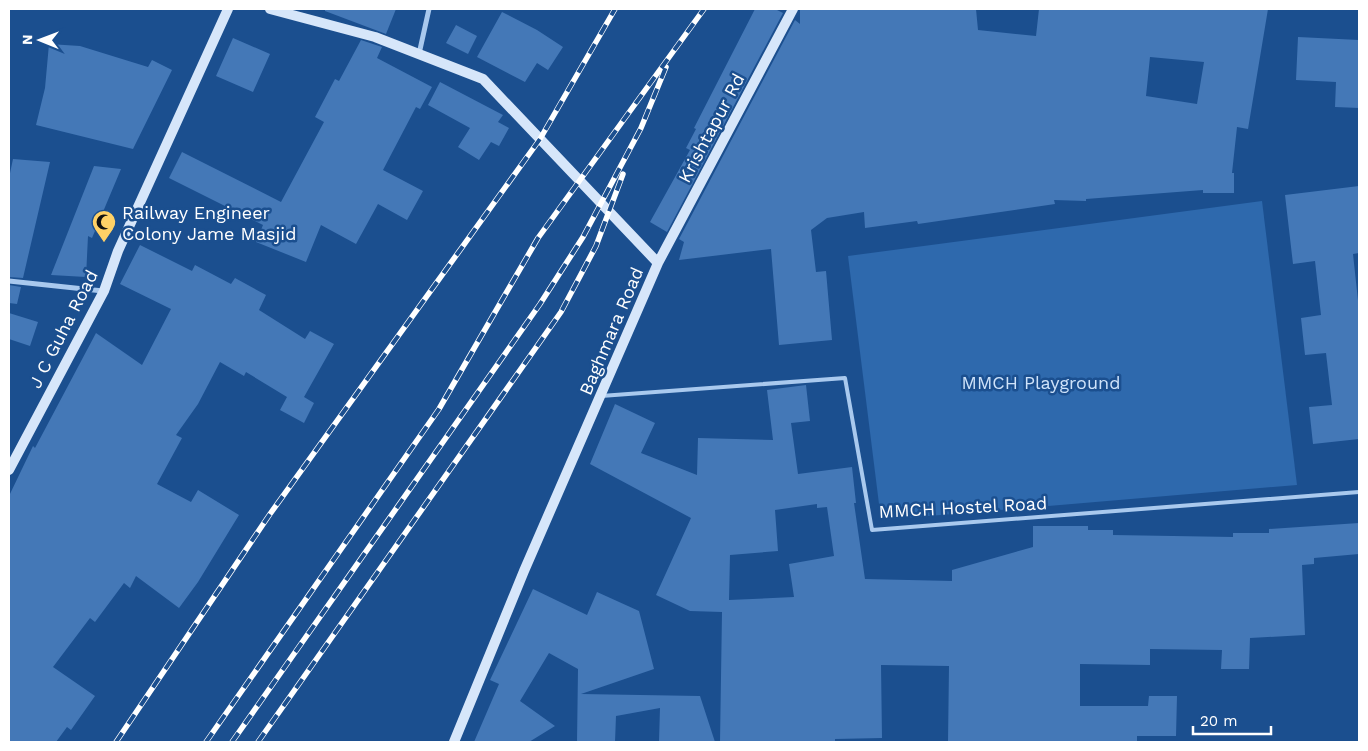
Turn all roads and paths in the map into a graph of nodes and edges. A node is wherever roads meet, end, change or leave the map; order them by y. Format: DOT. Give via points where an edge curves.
graph roads {
  1 [pos="228,9"];
  2 [pos="270,9"];
  3 [pos="429,9"];
  4 [pos="793,9"];
  5 [pos="419,54"];
  6 [pos="658,263"];
  7 [pos="9,281"];
  8 [pos="104,291"];
  9 [pos="601,396"];
  10 [pos="9,470"];
  11 [pos="1359,492"];
  12 [pos="454,742"];
  1 -- 8 [label="street, J C Guha Road" via="118,251"];
  2 -- 5 [label="street, Baghmara Road" via="375,37"];
  3 -- 5 [label="street"];
  4 -- 6 [label="street, Krishtapur Rd"];
  5 -- 6 [label="street, Baghmara Road" via="483,79"];
  6 -- 9 [label="street, Baghmara Road"];
  7 -- 8 [label="street"];
  8 -- 10 [label="street, J C Guha Road"];
  9 -- 11 [label="lane, MMCH Hostel Road" via="845,378 872,530"];
  9 -- 12 [label="street, Baghmara Road"];
}
